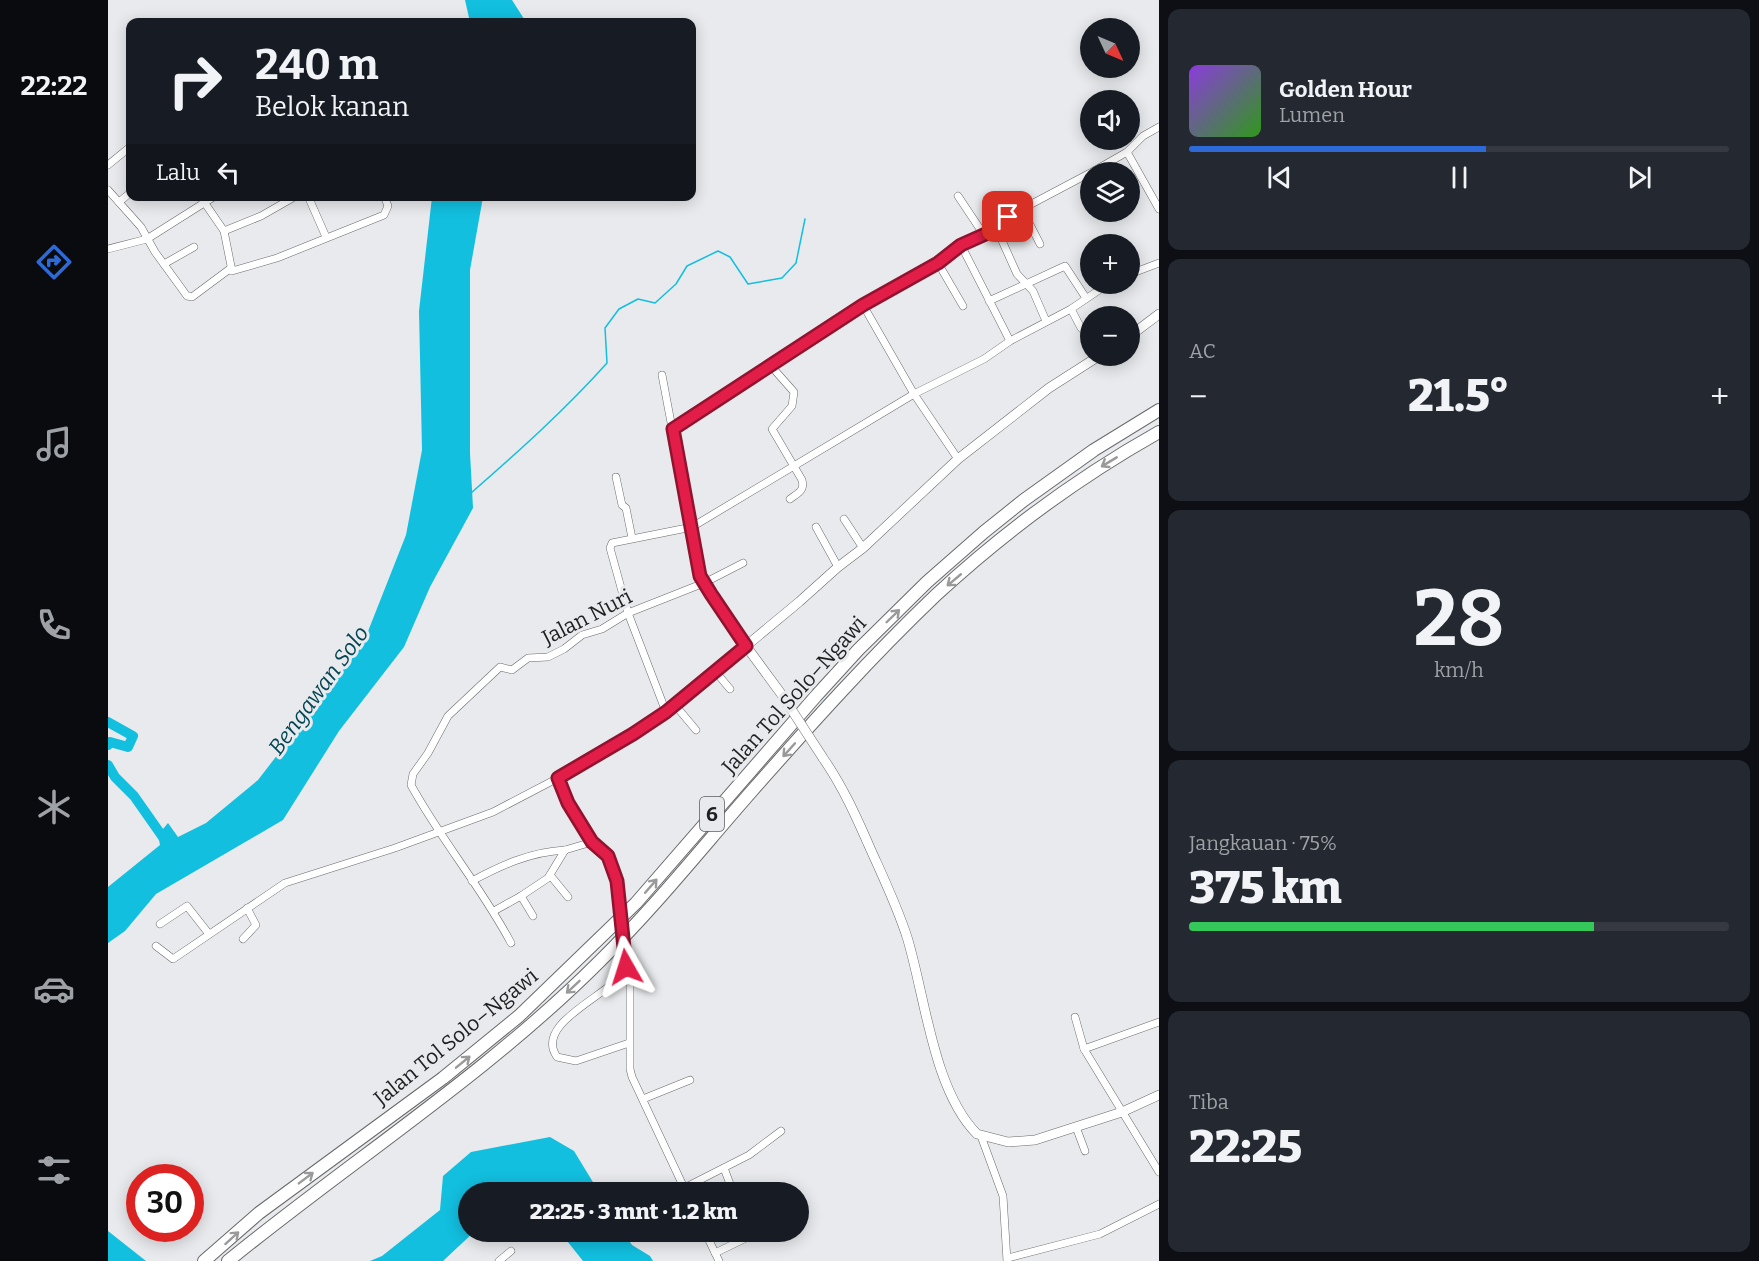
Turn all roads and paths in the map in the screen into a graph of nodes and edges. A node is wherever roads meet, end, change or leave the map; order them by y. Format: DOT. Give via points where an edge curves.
graph roads {
  1 [pos="1159,127"];
  2 [pos="126,150"];
  3 [pos="1127,152"];
  4 [pos="1110,162"];
  5 [pos="108,165"];
  6 [pos="1080,179"];
  7 [pos="108,190"];
  8 [pos="126,196"];
  9 [pos="958,196"];
  10 [pos="201,201"];
  11 [pos="203,201"];
  12 [pos="287,201"];
  13 [pos="310,201"];
  14 [pos="386,201"];
  15 [pos="119,202"];
  16 [pos="1022,209"];
  17 [pos="1159,209"];
  18 [pos="995,225"];
  19 [pos="224,231"];
  20 [pos="984,235"];
  21 [pos="326,237"];
  22 [pos="147,239"];
  23 [pos="1040,244"];
  24 [pos="961,245"];
  25 [pos="194,247"];
  26 [pos="108,249"];
  27 [pos="938,263"];
  28 [pos="1159,263"];
  29 [pos="164,264"];
  30 [pos="231,268"];
  31 [pos="1140,270"];
  32 [pos="1025,283"];
  33 [pos="1092,294"];
  34 [pos="1086,298"];
  35 [pos="989,301"];
  36 [pos="863,305"];
  37 [pos="963,306"];
  38 [pos="1071,309"];
  39 [pos="1159,314"];
  40 [pos="1046,321"];
  41 [pos="1080,326"];
  42 [pos="1140,328"];
  43 [pos="1010,341"];
  44 [pos="771,366"];
  45 [pos="1083,366"];
  46 [pos="662,375"];
  47 [pos="914,394"];
  48 [pos="1159,410"];
  49 [pos="673,429"];
  50 [pos="1159,432"];
  51 [pos="958,459"];
  52 [pos="794,465"];
  53 [pos="616,477"];
  54 [pos="790,499"];
  55 [pos="844,519"];
  56 [pos="692,527"];
  57 [pos="816,527"];
  58 [pos="632,538"];
  59 [pos="863,548"];
  60 [pos="743,563"];
  61 [pos="838,567"];
  62 [pos="704,584"];
  63 [pos="628,613"];
  64 [pos="746,646"];
  65 [pos="715,671"];
  66 [pos="730,689"];
  67 [pos="675,705"];
  68 [pos="666,712"];
  69 [pos="696,730"];
  70 [pos="558,778"];
  71 [pos="438,831"];
  72 [pos="592,842"];
  73 [pos="565,850"];
  74 [pos="550,875"];
  75 [pos="472,881"];
  76 [pos="521,896"];
  77 [pos="568,897"];
  78 [pos="247,908"];
  79 [pos="494,910"];
  80 [pos="533,916"];
  81 [pos="160,924"];
  82 [pos="210,934"];
  83 [pos="243,939"];
  84 [pos="510,943"];
  85 [pos="156,946"];
  86 [pos="630,980"];
  87 [pos="1075,1017"];
  88 [pos="1159,1022"];
  89 [pos="629,1043"];
  90 [pos="1084,1049"];
  91 [pos="690,1080"];
  92 [pos="1159,1095"];
  93 [pos="643,1099"];
  94 [pos="1122,1112"];
  95 [pos="1076,1127"];
  96 [pos="781,1131"];
  97 [pos="981,1136"];
  98 [pos="1085,1151"];
  99 [pos="724,1168"];
  100 [pos="1159,1172"];
  101 [pos="681,1182"];
  102 [pos="699,1182"];
  103 [pos="729,1182"];
  104 [pos="1159,1204"];
  105 [pos="710,1242"];
  106 [pos="738,1242"];
  107 [pos="512,1251"];
  108 [pos="715,1253"];
  109 [pos="1007,1260"];
  110 [pos="204,1261"];
  111 [pos="228,1261"];
  112 [pos="499,1261"];
  113 [pos="719,1261"];
  1 -- 3 [label="street"];
  2 -- 5 [label="street"];
  3 -- 4 [label="street"];
  3 -- 17 [label="street"];
  6 -- 16 [label="street"];
  7 -- 15 [label="street"];
  8 -- 15 [label="street"];
  9 -- 20 [label="street"];
  10 -- 22 [label="street"];
  11 -- 19 [label="street"];
  12 -- 19 [label="street"];
  13 -- 21 [label="street"];
  14 -- 21 [label="street" via="384,215"];
  15 -- 22 [label="street"];
  16 -- 18 [label="street"];
  16 -- 23 [label="street"];
  18 -- 20 [label="street"];
  18 -- 32 [label="street"];
  19 -- 30 [label="street"];
  20 -- 24 [label="street"];
  21 -- 30 [label="street" via="277,258 232,271"];
  22 -- 26 [label="street"];
  22 -- 29 [label="street"];
  24 -- 27 [label="street"];
  24 -- 35 [label="street"];
  25 -- 29 [label="street"];
  27 -- 36 [label="street"];
  27 -- 37 [label="street"];
  28 -- 31 [label="street"];
  29 -- 30 [label="street" via="190,298"];
  32 -- 34 [label="street" via="1065,266"];
  32 -- 35 [label="street"];
  32 -- 40 [label="street"];
  33 -- 34 [label="street"];
  34 -- 38 [label="street"];
  35 -- 43 [label="street"];
  36 -- 44 [label="street"];
  36 -- 47 [label="street"];
  38 -- 40 [label="street"];
  38 -- 41 [label="street"];
  39 -- 42 [label="street"];
  40 -- 43 [label="street"];
  43 -- 47 [label="street" via="984,359"];
  44 -- 49 [label="street"];
  44 -- 52 [label="street" via="794,392 792,406 772,429"];
  45 -- 51 [label="street"];
  46 -- 49 [label="street"];
  47 -- 51 [label="street"];
  47 -- 52 [label="street"];
  110 -- 48 [label="highway, Jalan Tol Solo–Ngawi / 6, one-way" via="259,1213 443,1078 519,1016 636,903 816,696 927,582 1024,500"];
  49 -- 56 [label="street"];
  50 -- 111 [label="highway, Jalan Tol Solo–Ngawi / 6, one-way" via="1102,465 1053,500 938,593 827,708 649,912 599,963 538,1020 453,1089"];
  51 -- 59 [label="street"];
  52 -- 54 [label="street" via="803,487"];
  52 -- 56 [label="street"];
  53 -- 58 [label="street"];
  55 -- 59 [label="street"];
  56 -- 58 [label="street"];
  56 -- 62 [label="street"];
  57 -- 61 [label="street"];
  58 -- 63 [label="street" via="615,541 610,548"];
  59 -- 61 [label="street"];
  60 -- 62 [label="street, Jalan Nuri"];
  61 -- 64 [label="street"];
  62 -- 63 [label="street, Jalan Nuri"];
  62 -- 64 [label="street"];
  63 -- 68 [label="street"];
  63 -- 71 [label="street, Jalan Nuri" via="548,657 528,658 512,670 500,667 462,702 444,723 410,781"];
  64 -- 65 [label="street"];
  64 -- 97 [label="street, bridge" via="845,793 907,938 944,1076 961,1112"];
  65 -- 66 [label="street"];
  65 -- 67 [label="street"];
  67 -- 68 [label="street"];
  67 -- 69 [label="street"];
  68 -- 70 [label="street"];
  70 -- 71 [label="street" via="493,812"];
  70 -- 72 [label="street"];
  71 -- 75 [label="street"];
  71 -- 78 [label="street" via="294,879"];
  72 -- 73 [label="street"];
  72 -- 89 [label="street, bridge" via="608,856 614,868 626,967 621,976 556,1031 553,1042 557,1057 576,1061"];
  73 -- 74 [label="street"];
  73 -- 75 [label="street" via="535,853"];
  74 -- 76 [label="street"];
  74 -- 77 [label="street"];
  75 -- 79 [label="street"];
  76 -- 79 [label="street"];
  76 -- 80 [label="street"];
  78 -- 82 [label="street"];
  78 -- 83 [label="street" via="256,925"];
  79 -- 84 [label="street"];
  81 -- 82 [label="street" via="187,906"];
  82 -- 85 [label="street" via="173,959"];
  86 -- 89 [label="street"];
  87 -- 90 [label="street"];
  88 -- 90 [label="street"];
  89 -- 93 [label="street" via="631,1074"];
  90 -- 94 [label="street"];
  91 -- 93 [label="street"];
  92 -- 94 [label="street"];
  93 -- 101 [label="street"];
  94 -- 95 [label="street"];
  94 -- 100 [label="street"];
  95 -- 97 [label="street" via="1018,1143"];
  95 -- 98 [label="street"];
  96 -- 99 [label="street"];
  97 -- 109 [label="street" via="1003,1196"];
  99 -- 102 [label="street"];
  99 -- 103 [label="street"];
  104 -- 109 [label="street" via="1100,1234"];
  105 -- 108 [label="street"];
  106 -- 108 [label="street"];
  107 -- 112 [label="street"];
  108 -- 113 [label="street"];
}
